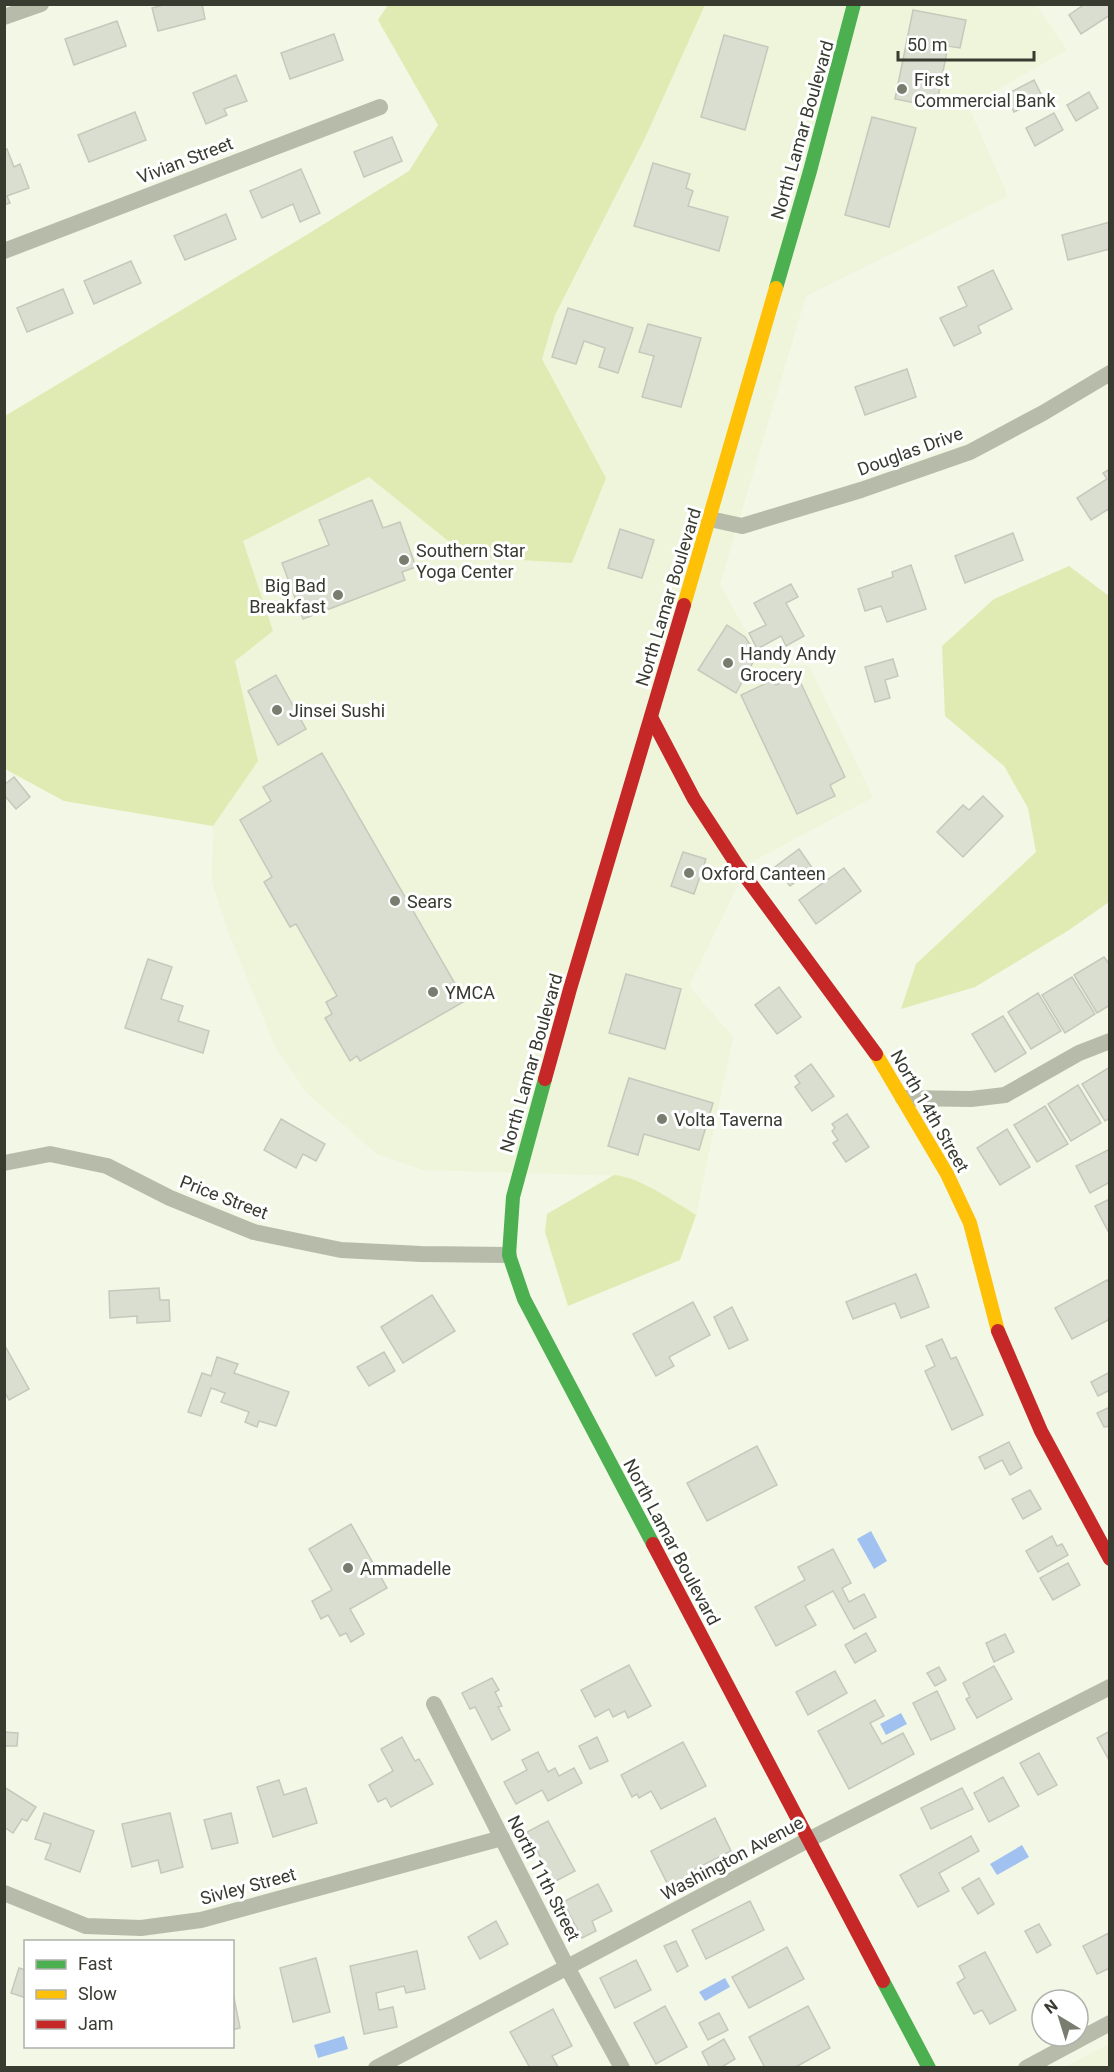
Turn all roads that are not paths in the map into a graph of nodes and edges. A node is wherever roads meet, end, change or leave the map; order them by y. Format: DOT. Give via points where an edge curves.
graph roads {
  1 [pos="42,4"];
  2 [pos="854,4"];
  3 [pos="4,17"];
  4 [pos="380,107"];
  5 [pos="4,251"];
  6 [pos="1110,373"];
  7 [pos="710,519"];
  8 [pos="651,717"];
  9 [pos="1110,1041"];
  10 [pos="903,1098"];
  11 [pos="4,1163"];
  12 [pos="509,1255"];
  13 [pos="1110,1559"];
  14 [pos="1110,1687"];
  15 [pos="434,1704"];
  16 [pos="502,1838"];
  17 [pos="808,1840"];
  18 [pos="4,1893"];
  19 [pos="567,1967"];
  20 [pos="1110,2023"];
  21 [pos="376,2067"];
  22 [pos="622,2067"];
  23 [pos="929,2067"];
  24 [pos="1026,2067"];
  1 -- 3 [label="street"];
  2 -- 7 [label="street, North Lamar Boulevard"];
  4 -- 5 [label="street, Vivian Street"];
  6 -- 7 [label="street, Douglas Drive" via="970,452 742,526"];
  7 -- 8 [label="street, North Lamar Boulevard"];
  8 -- 10 [label="street, North 14th Street" via="694,799 737,865 865,1037"];
  8 -- 12 [label="street, North Lamar Boulevard" via="513,1197"];
  9 -- 10 [label="street" via="1079,1053 1005,1095"];
  10 -- 13 [label="street, North 14th Street" via="970,1223 995,1325 1041,1431"];
  11 -- 12 [label="street, Price Street" via="50,1154 107,1166 170,1198 254,1232 341,1250"];
  12 -- 17 [label="street, North Lamar Boulevard" via="524,1299"];
  14 -- 17 [label="street, Washington Avenue"];
  15 -- 16 [label="street, North 11th Street"];
  16 -- 18 [label="street, Sivley Street" via="201,1920 141,1928 86,1926"];
  16 -- 19 [label="street, North 11th Street"];
  17 -- 19 [label="street, Washington Avenue"];
  17 -- 23 [label="street, North Lamar Boulevard"];
  19 -- 21 [label="street, Washington Avenue"];
  19 -- 22 [label="street, North 11th Street"];
  20 -- 24 [label="street"];
}
